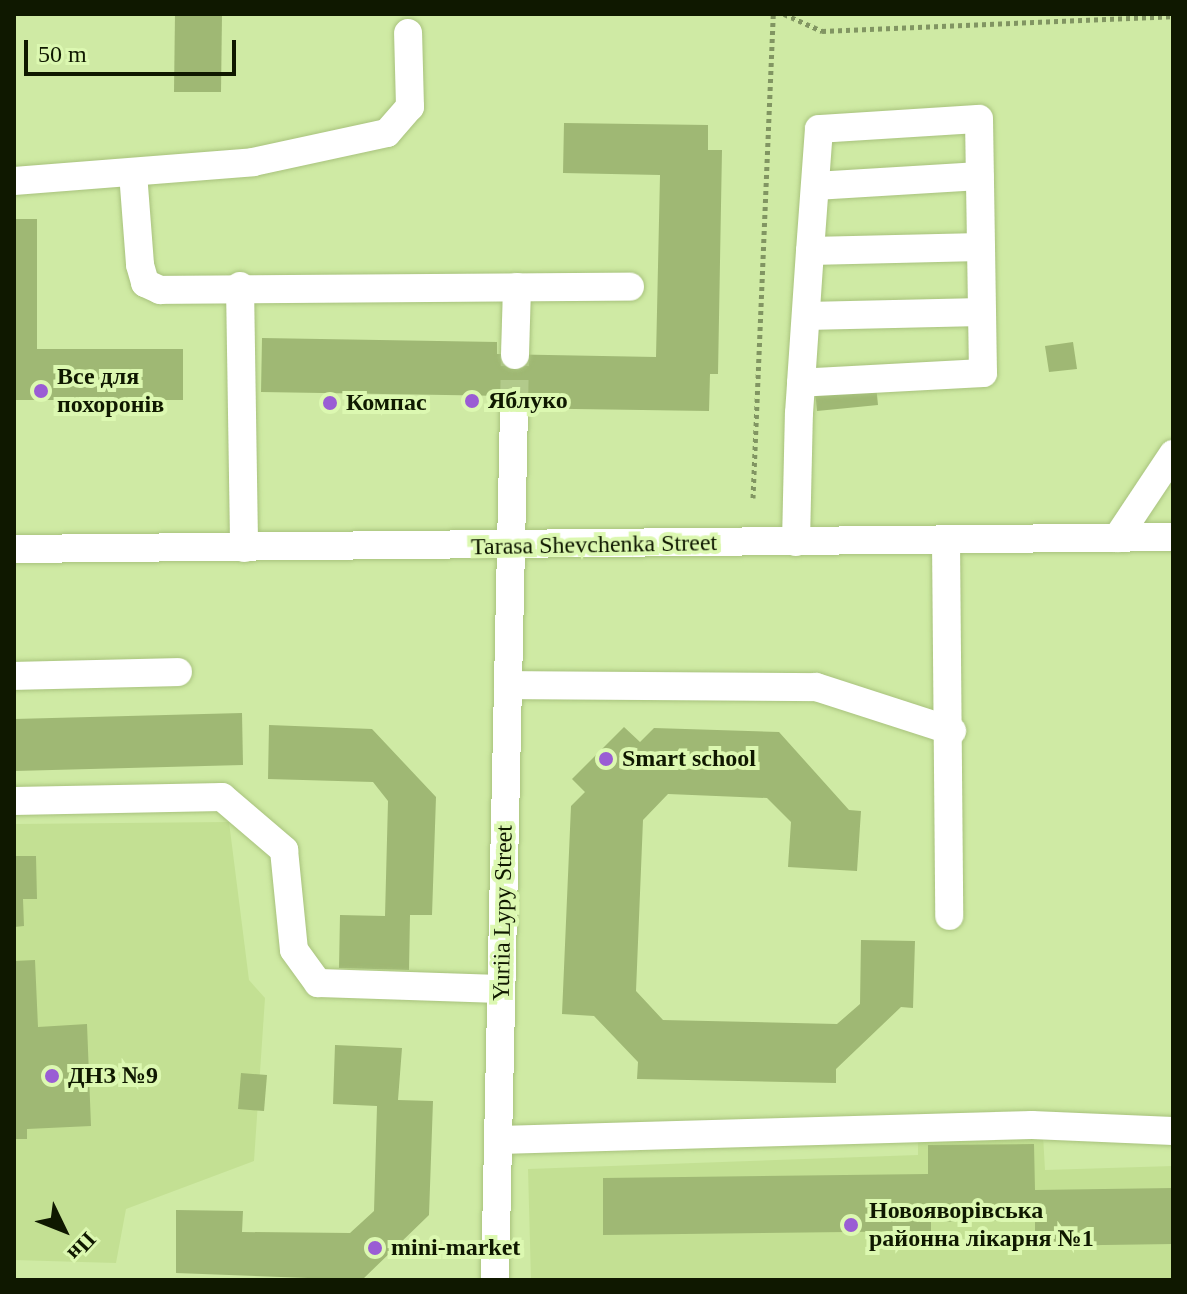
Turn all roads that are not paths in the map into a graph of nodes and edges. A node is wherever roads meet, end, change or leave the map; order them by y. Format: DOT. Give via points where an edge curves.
graph roads {
  1 [pos="408,33"];
  2 [pos="133,173"];
  3 [pos="980,176"];
  4 [pos="14,181"];
  5 [pos="815,186"];
  6 [pos="981,247"];
  7 [pos="810,251"];
  8 [pos="240,286"];
  9 [pos="517,287"];
  10 [pos="630,287"];
  11 [pos="982,312"];
  12 [pos="806,316"];
  13 [pos="515,355"];
  14 [pos="801,383"];
  15 [pos="514,408"];
  16 [pos="1173,454"];
  17 [pos="1173,537"];
  18 [pos="1117,538"];
  19 [pos="946,540"];
  20 [pos="796,542"];
  21 [pos="510,546"];
  22 [pos="244,548"];
  23 [pos="14,549"];
  24 [pos="178,672"];
  25 [pos="14,676"];
  26 [pos="508,685"];
  27 [pos="952,731"];
  28 [pos="14,801"];
  29 [pos="949,916"];
  30 [pos="501,989"];
  31 [pos="1173,1131"];
  32 [pos="499,1140"];
  33 [pos="495,1280"];
  1 -- 2 [label="street" via="410,107 387,133 253,162"];
  2 -- 4 [label="street"];
  2 -- 8 [label="street" via="145,283 160,290"];
  3 -- 5 [label="street"];
  3 -- 5 [label="street" via="979,119 819,129"];
  3 -- 6 [label="street"];
  5 -- 7 [label="street"];
  6 -- 7 [label="street"];
  6 -- 11 [label="street"];
  7 -- 12 [label="street"];
  8 -- 9 [label="street"];
  8 -- 22 [label="street"];
  9 -- 10 [label="street"];
  9 -- 13 [label="street"];
  11 -- 12 [label="street"];
  11 -- 14 [label="street" via="983,373"];
  12 -- 14 [label="street"];
  14 -- 20 [label="street"];
  15 -- 21 [label="street, Yuriia Lypy Street"];
  16 -- 18 [label="street"];
  17 -- 18 [label="street, Tarasa Shevchenka Street"];
  18 -- 19 [label="street, Tarasa Shevchenka Street"];
  19 -- 20 [label="street, Tarasa Shevchenka Street"];
  19 -- 27 [label="street"];
  20 -- 21 [label="street, Tarasa Shevchenka Street"];
  21 -- 22 [label="street, Tarasa Shevchenka Street"];
  21 -- 26 [label="street, Yuriia Lypy Street"];
  22 -- 23 [label="street, Tarasa Shevchenka Street"];
  24 -- 25 [label="street"];
  26 -- 27 [label="street" via="816,687"];
  26 -- 30 [label="street, Yuriia Lypy Street"];
  27 -- 29 [label="street"];
  28 -- 30 [label="street" via="222,797 284,850 294,950 318,983"];
  30 -- 32 [label="street, Yuriia Lypy Street"];
  31 -- 32 [label="street" via="1032,1125"];
  32 -- 33 [label="street, Yuriia Lypy Street"];
}
